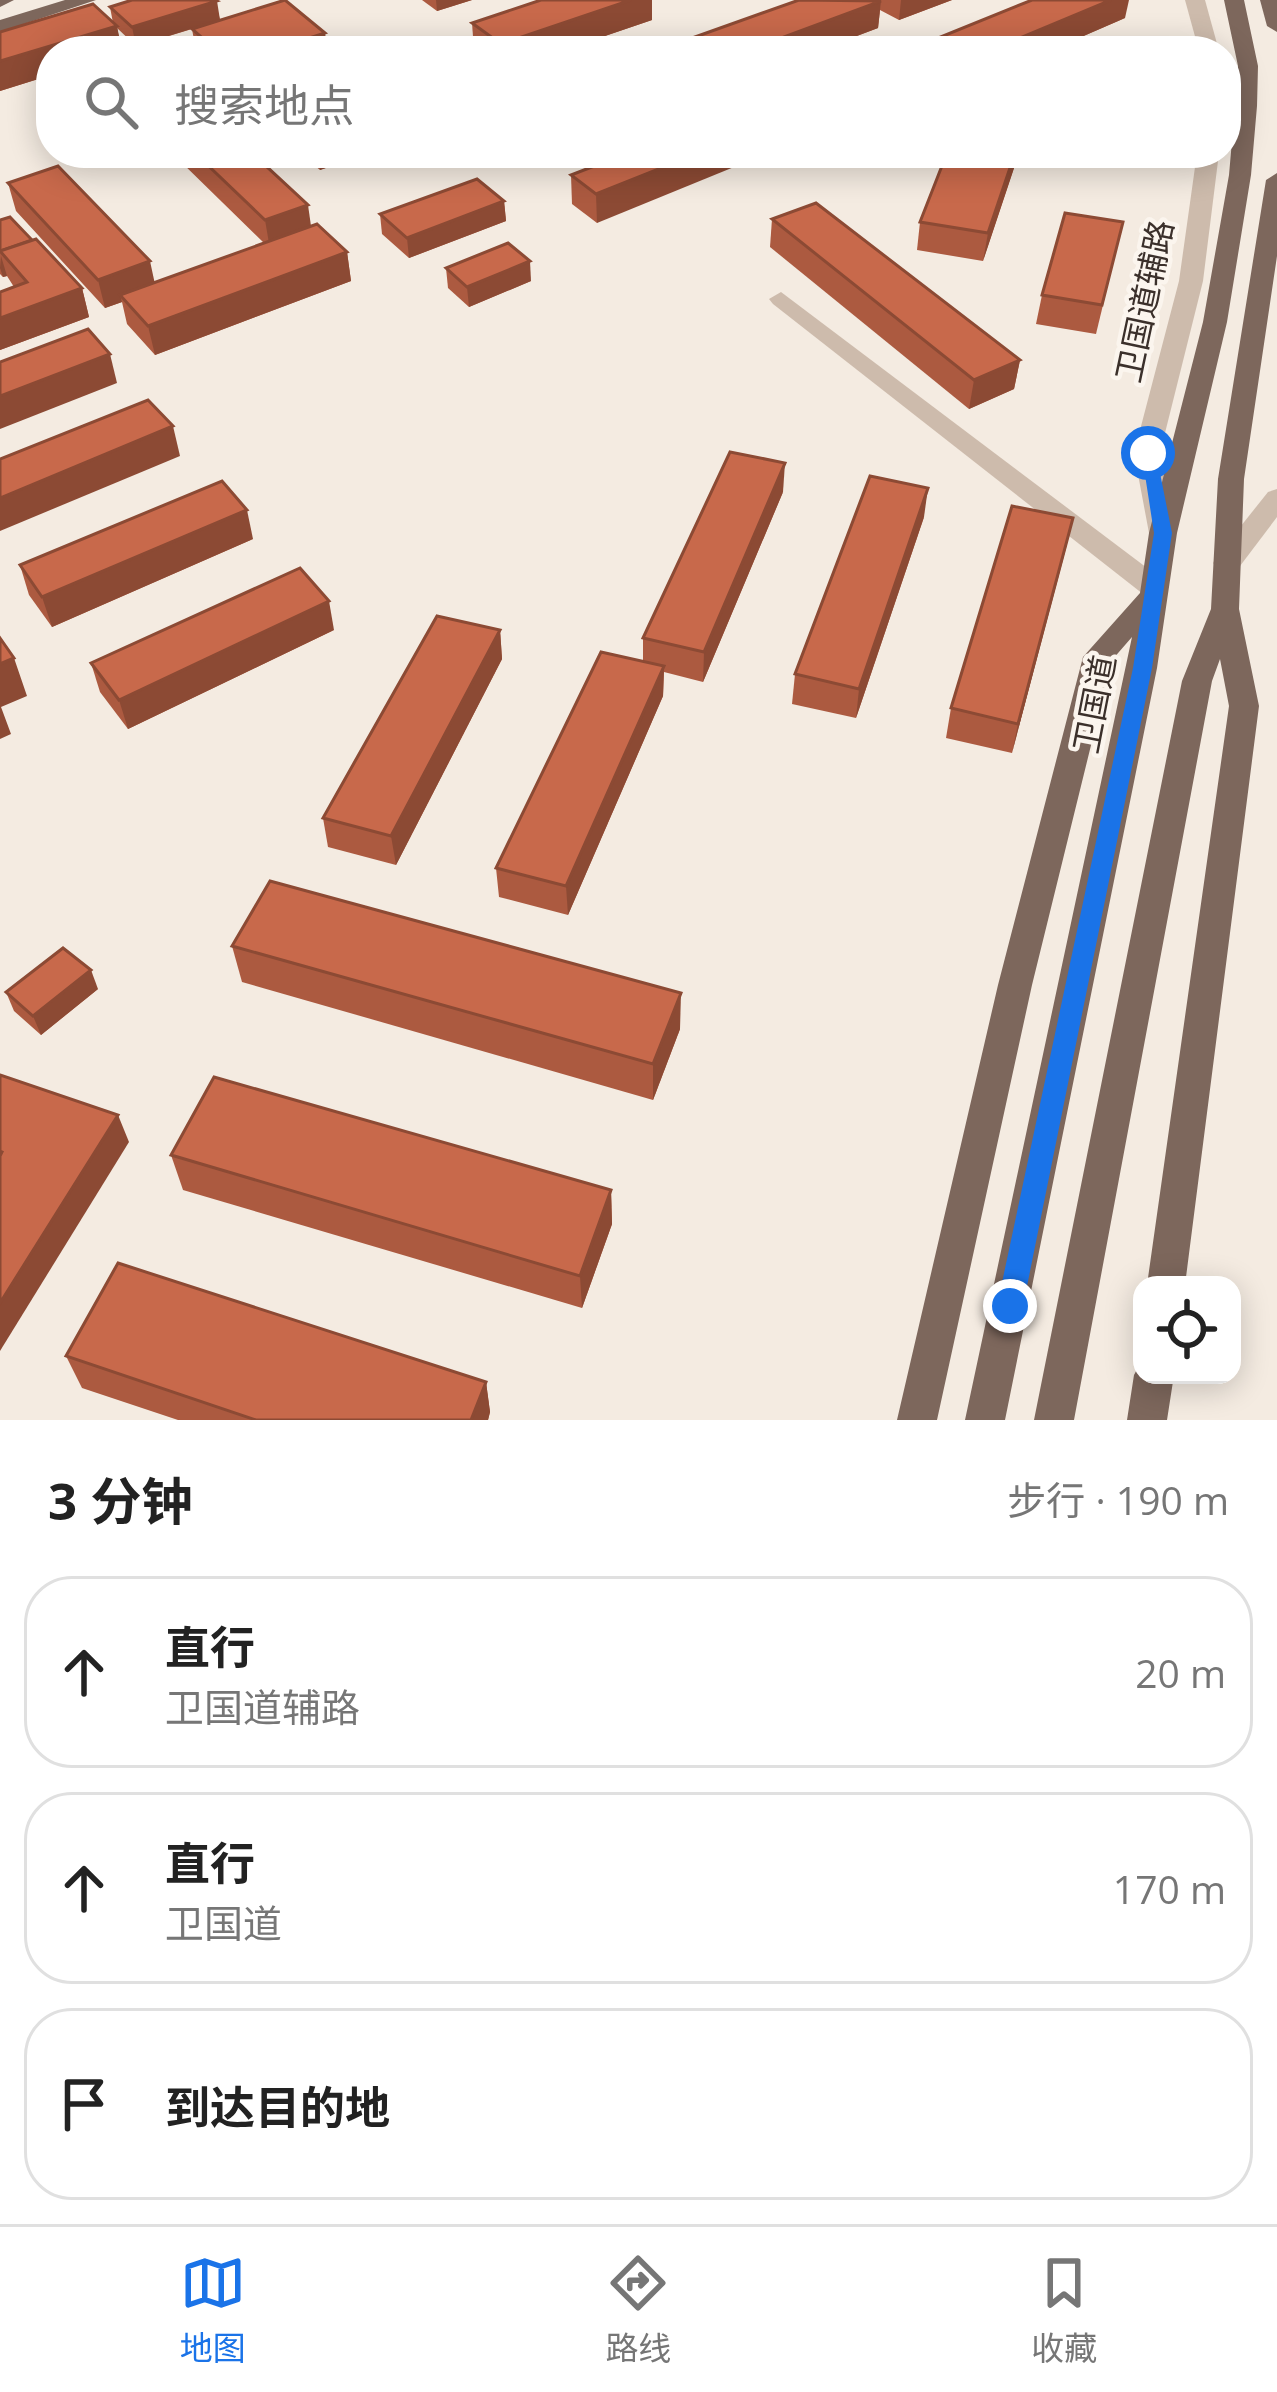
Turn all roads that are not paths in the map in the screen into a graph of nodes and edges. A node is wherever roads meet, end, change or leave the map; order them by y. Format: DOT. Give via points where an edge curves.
graph roads {
  1 [pos="86,0"];
  2 [pos="1195,0"];
  3 [pos="1234,0"];
  4 [pos="1270,0"];
  5 [pos="0,26"];
  6 [pos="1277,26"];
  7 [pos="1205,36"];
  8 [pos="1241,161"];
  9 [pos="1206,168"];
  10 [pos="1241,168"];
  11 [pos="1277,180"];
  12 [pos="781,298"];
  13 [pos="1277,498"];
  14 [pos="1163,533"];
  15 [pos="1227,562"];
  16 [pos="1151,594"];
  17 [pos="1225,609"];
  18 [pos="1167,1276"];
  19 [pos="1153,1384"];
  20 [pos="916,1420"];
  21 [pos="985,1420"];
  22 [pos="1054,1420"];
  23 [pos="1148,1420"];
  1 -- 5 [label="main road"];
  2 -- 7 [label="street"];
  3 -- 8 [label="main road, 卫国道" via="1248,66"];
  4 -- 6 [label="main road"];
  9 -- 14 [label="street, 卫国道辅路" via="1190,281 1148,453"];
  10 -- 14 [label="main road, 卫国道" via="1214,322"];
  11 -- 15 [label="main road" via="1231,479"];
  12 -- 16 [label="street"];
  13 -- 15 [label="street"];
  14 -- 16 [label="main road, 卫国道"];
  15 -- 17 [label="main road"];
  16 -- 20 [label="main road" via="1098,657"];
  16 -- 21 [label="main road, 卫国道"];
  17 -- 18 [label="main road" via="1244,706"];
  17 -- 22 [label="main road" via="1197,681"];
  19 -- 23 [label="main road"];
}
